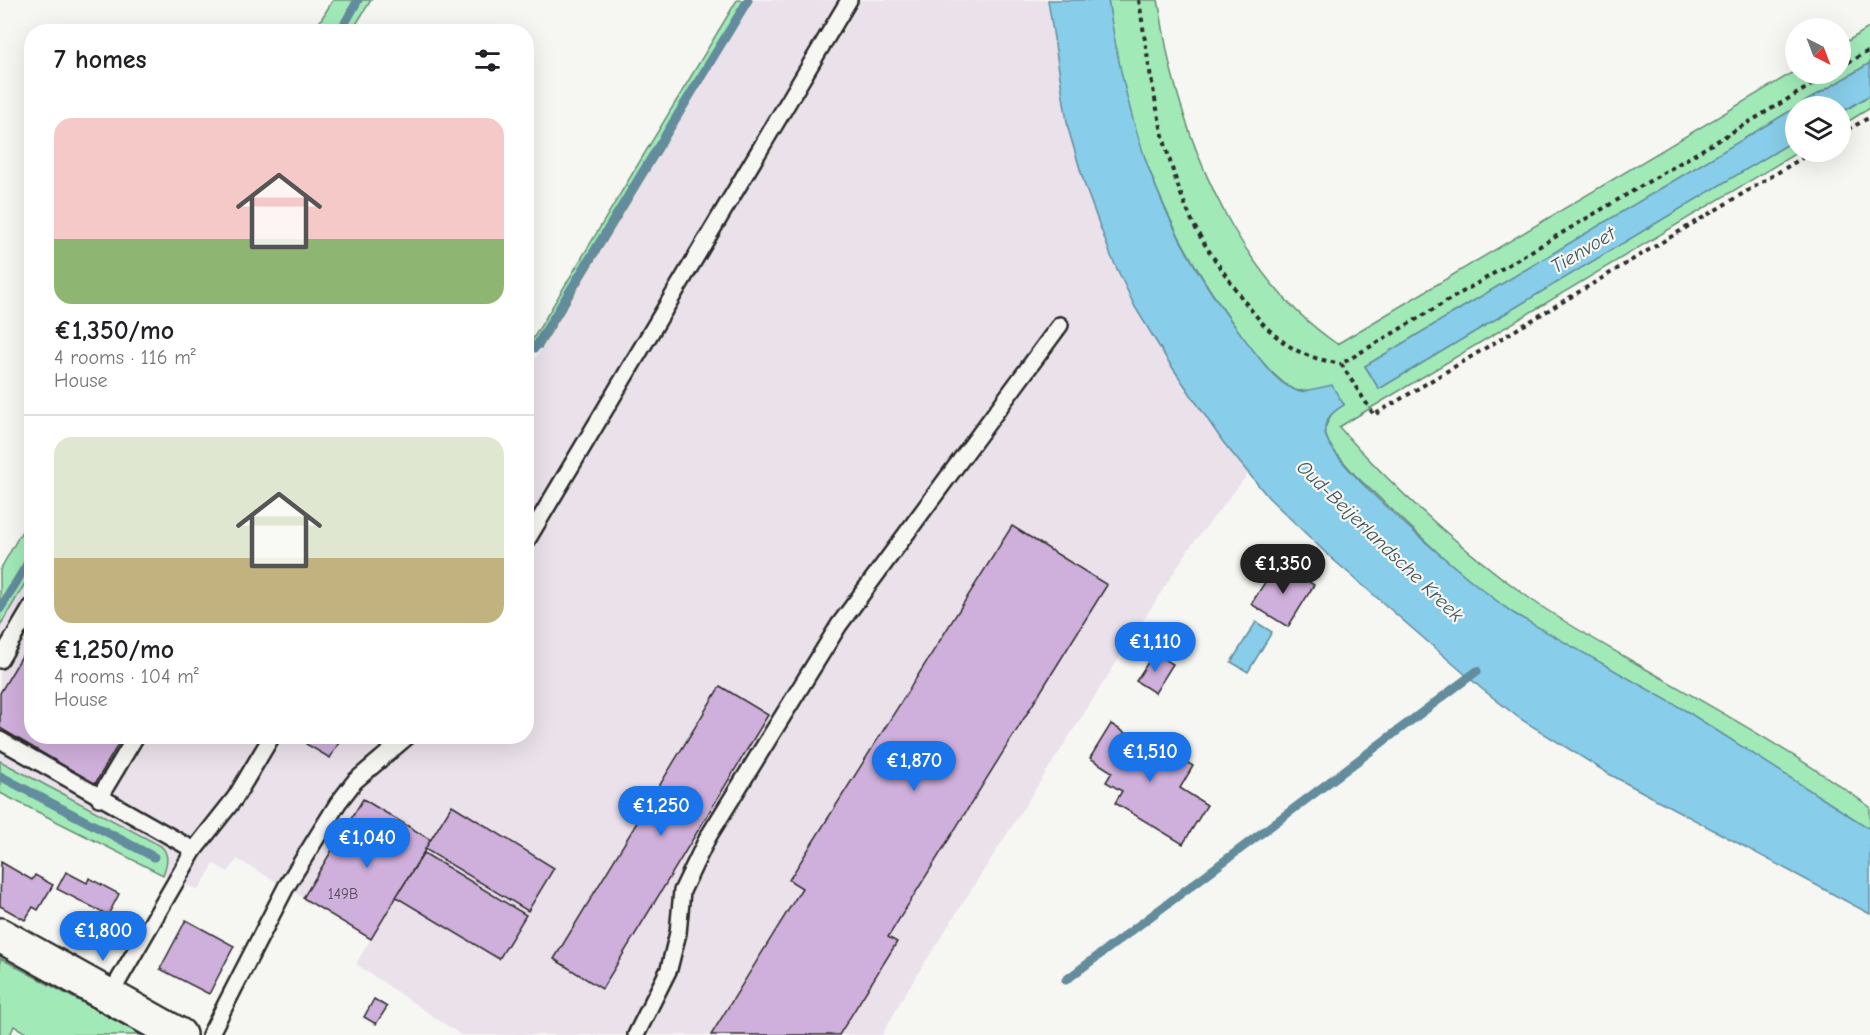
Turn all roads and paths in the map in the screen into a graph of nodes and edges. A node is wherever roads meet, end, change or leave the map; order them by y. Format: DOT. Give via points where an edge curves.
graph roads {
  1 [pos="849,0"];
  2 [pos="1139,0"];
  3 [pos="1870,50"];
  4 [pos="1851,61"];
  5 [pos="1813,84"];
  6 [pos="1870,117"];
  7 [pos="1851,128"];
  8 [pos="1795,162"];
  9 [pos="1060,324"];
  10 [pos="1341,364"];
  11 [pos="534,529"];
  12 [pos="24,620"];
  13 [pos="0,660"];
  14 [pos="0,740"];
  15 [pos="131,744"];
  16 [pos="267,744"];
  17 [pos="399,744"];
  18 [pos="99,798"];
  19 [pos="194,850"];
  20 [pos="0,935"];
  21 [pos="110,995"];
  22 [pos="179,1035"];
  23 [pos="210,1035"];
  24 [pos="636,1035"];
  1 -- 11 [label="lane"];
  2 -- 10 [label="path" via="1165,136 1194,225 1214,260 1265,325 1298,351"];
  3 -- 4 [label="path"];
  5 -- 10 [label="path"];
  6 -- 7 [label="path"];
  8 -- 10 [label="path" via="1374,415"];
  9 -- 24 [label="lane" via="839,625 708,837 682,891 669,969"];
  12 -- 13 [label="lane"];
  14 -- 18 [label="lane"];
  15 -- 18 [label="lane"];
  16 -- 19 [label="lane" via="235,798"];
  17 -- 23 [label="lane" via="356,781 338,803 286,887"];
  18 -- 19 [label="lane"];
  19 -- 21 [label="lane"];
  20 -- 21 [label="street"];
  21 -- 22 [label="street"];
}
